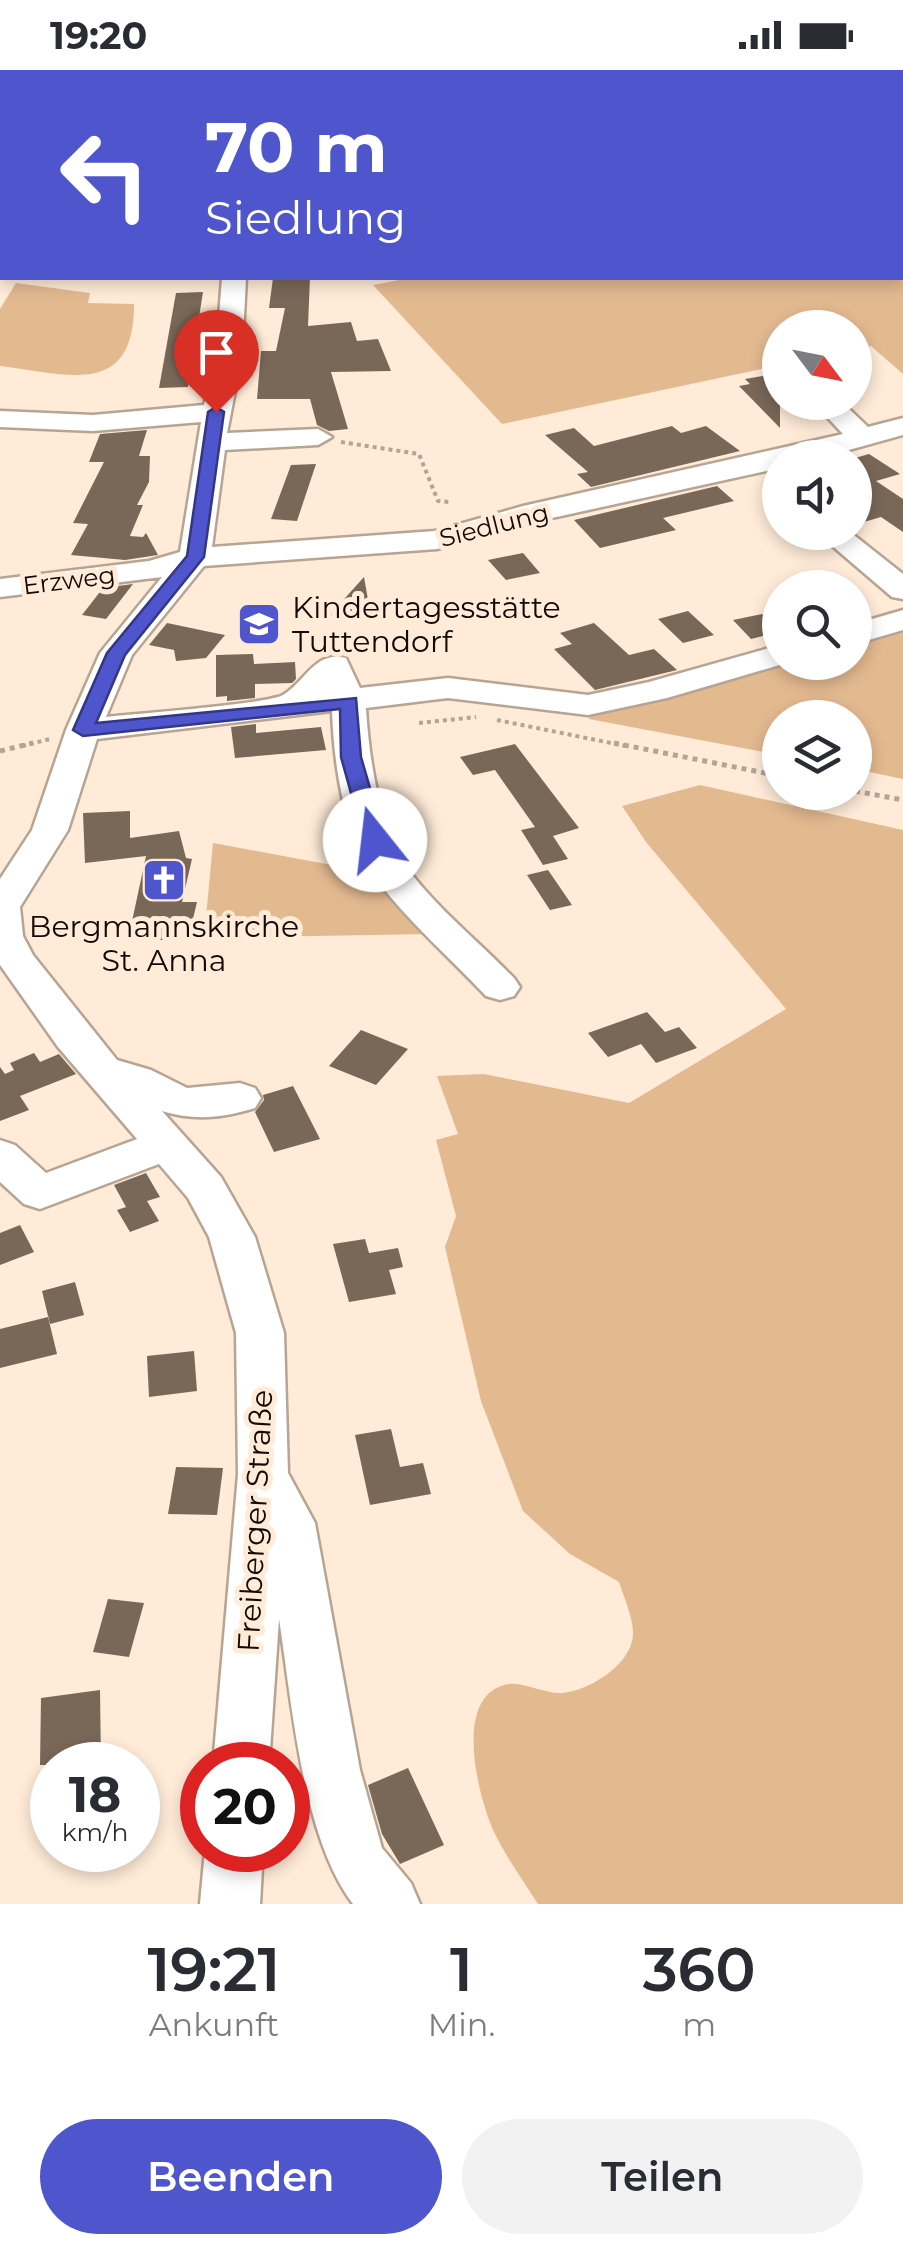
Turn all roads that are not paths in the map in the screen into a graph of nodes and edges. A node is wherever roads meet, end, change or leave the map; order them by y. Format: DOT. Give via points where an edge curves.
graph roads {
  1 [pos="234,280"];
  2 [pos="0,419"];
  3 [pos="845,420"];
  4 [pos="214,426"];
  5 [pos="903,426"];
  6 [pos="862,436"];
  7 [pos="318,438"];
  8 [pos="848,440"];
  9 [pos="762,464"];
  10 [pos="750,468"];
  11 [pos="762,478"];
  12 [pos="853,550"];
  13 [pos="196,557"];
  14 [pos="0,588"];
  15 [pos="903,590"];
  16 [pos="903,620"];
  17 [pos="872,629"];
  18 [pos="762,660"];
  19 [pos="334,665"];
  20 [pos="448,688"];
  21 [pos="349,702"];
  22 [pos="288,708"];
  23 [pos="83,730"];
  24 [pos="1,907"];
  25 [pos="500,987"];
  26 [pos="106,1074"];
  27 [pos="240,1098"];
  28 [pos="167,1144"];
  29 [pos="0,1156"];
  30 [pos="263,1474"];
  31 [pos="243,1742"];
  32 [pos="232,1872"];
  33 [pos="230,1904"];
  34 [pos="390,1904"];
  1 -- 4 [label="street"];
  2 -- 4 [label="street"];
  3 -- 6 [label="street"];
  4 -- 7 [label="street"];
  4 -- 13 [label="street"];
  5 -- 6 [label="street, Siedlung"];
  6 -- 8 [label="street, Siedlung"];
  9 -- 10 [label="street, Siedlung"];
  10 -- 11 [label="street"];
  10 -- 13 [label="street, Siedlung" via="522,515 437,540"];
  12 -- 15 [label="street"];
  13 -- 14 [label="street, Erzweg" via="152,570"];
  13 -- 23 [label="street, Freiberger Straße" via="116,653"];
  16 -- 17 [label="street"];
  18 -- 20 [label="street" via="588,705"];
  19 -- 20 [label="street"];
  19 -- 21 [label="street"];
  19 -- 22 [label="street"];
  20 -- 21 [label="street"];
  21 -- 22 [label="street"];
  21 -- 25 [label="street" via="351,757 393,876"];
  22 -- 23 [label="street"];
  23 -- 24 [label="street, Freiberger Straße" via="50,830"];
  24 -- 26 [label="street, Freiberger Straße" via="4,936 16,958"];
  26 -- 27 [label="street" via="135,1078 188,1104"];
  26 -- 28 [label="street, Freiberger Straße"];
  28 -- 29 [label="street" via="40,1193"];
  28 -- 30 [label="street, Freiberger Straße" via="206,1188 232,1236 260,1333"];
  30 -- 31 [label="street, Freiberger Straße"];
  30 -- 34 [label="street" via="289,1523 332,1770 357,1862"];
  32 -- 33 [label="street"];
}
